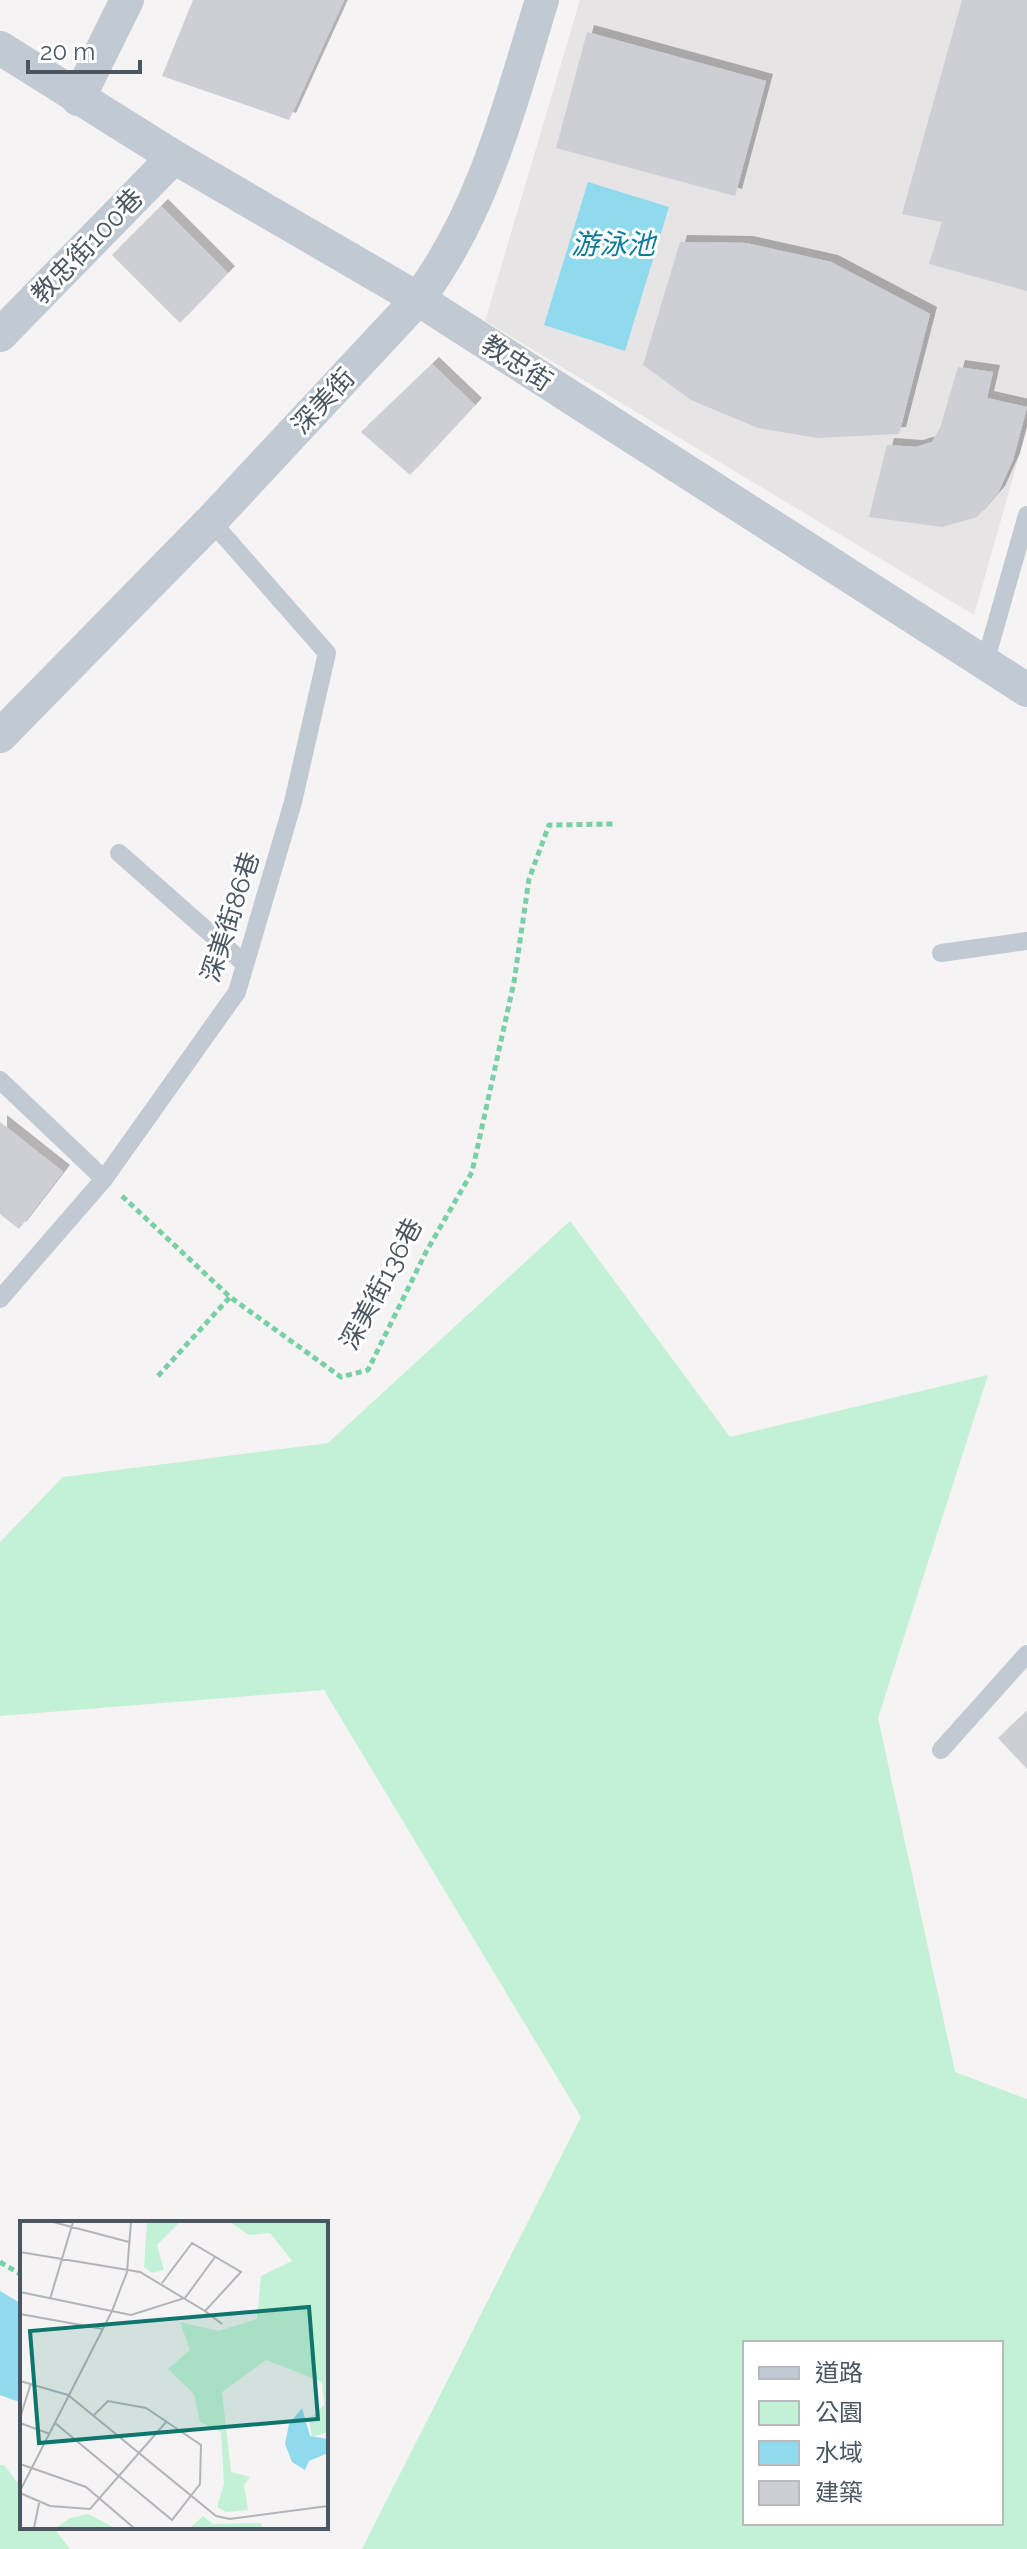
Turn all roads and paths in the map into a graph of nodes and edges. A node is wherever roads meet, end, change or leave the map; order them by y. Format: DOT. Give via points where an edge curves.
graph roads {
  1 [pos="127,0"];
  2 [pos="542,0"];
  3 [pos="0,48"];
  4 [pos="78,99"];
  5 [pos="174,157"];
  6 [pos="418,299"];
  7 [pos="0,335"];
  8 [pos="1027,515"];
  9 [pos="211,521"];
  10 [pos="985,663"];
  11 [pos="1027,690"];
  12 [pos="0,736"];
  13 [pos="613,824"];
  14 [pos="119,853"];
  15 [pos="1027,941"];
  16 [pos="941,953"];
  17 [pos="245,964"];
  18 [pos="0,1080"];
  19 [pos="104,1179"];
  20 [pos="230,1297"];
  21 [pos="0,1299"];
  22 [pos="158,1376"];
  23 [pos="1027,1654"];
  24 [pos="941,1750"];
  25 [pos="0,2262"];
  26 [pos="20,2274"];
  1 -- 4 [label="street"];
  2 -- 6 [label="street, 深美街" via="493,162 442,266"];
  3 -- 4 [label="street, 教忠街"];
  4 -- 5 [label="street, 教忠街"];
  5 -- 6 [label="street, 教忠街"];
  5 -- 7 [label="street, 教忠街100巷"];
  6 -- 9 [label="street, 深美街"];
  6 -- 10 [label="street, 教忠街"];
  8 -- 10 [label="lane"];
  9 -- 12 [label="street, 深美街"];
  9 -- 17 [label="lane, 深美街86巷" via="327,653 293,802"];
  10 -- 11 [label="street, 教忠街"];
  13 -- 20 [label="path, 深美街136巷" via="549,825 529,879 514,982 472,1172 368,1370 341,1377"];
  14 -- 17 [label="lane"];
  15 -- 16 [label="lane"];
  17 -- 19 [label="lane, 深美街86巷" via="237,992"];
  18 -- 19 [label="lane"];
  19 -- 20 [label="path, 深美街136巷"];
  19 -- 21 [label="lane, 深美街86巷"];
  20 -- 22 [label="path"];
  23 -- 24 [label="lane"];
  25 -- 26 [label="path"];
}
